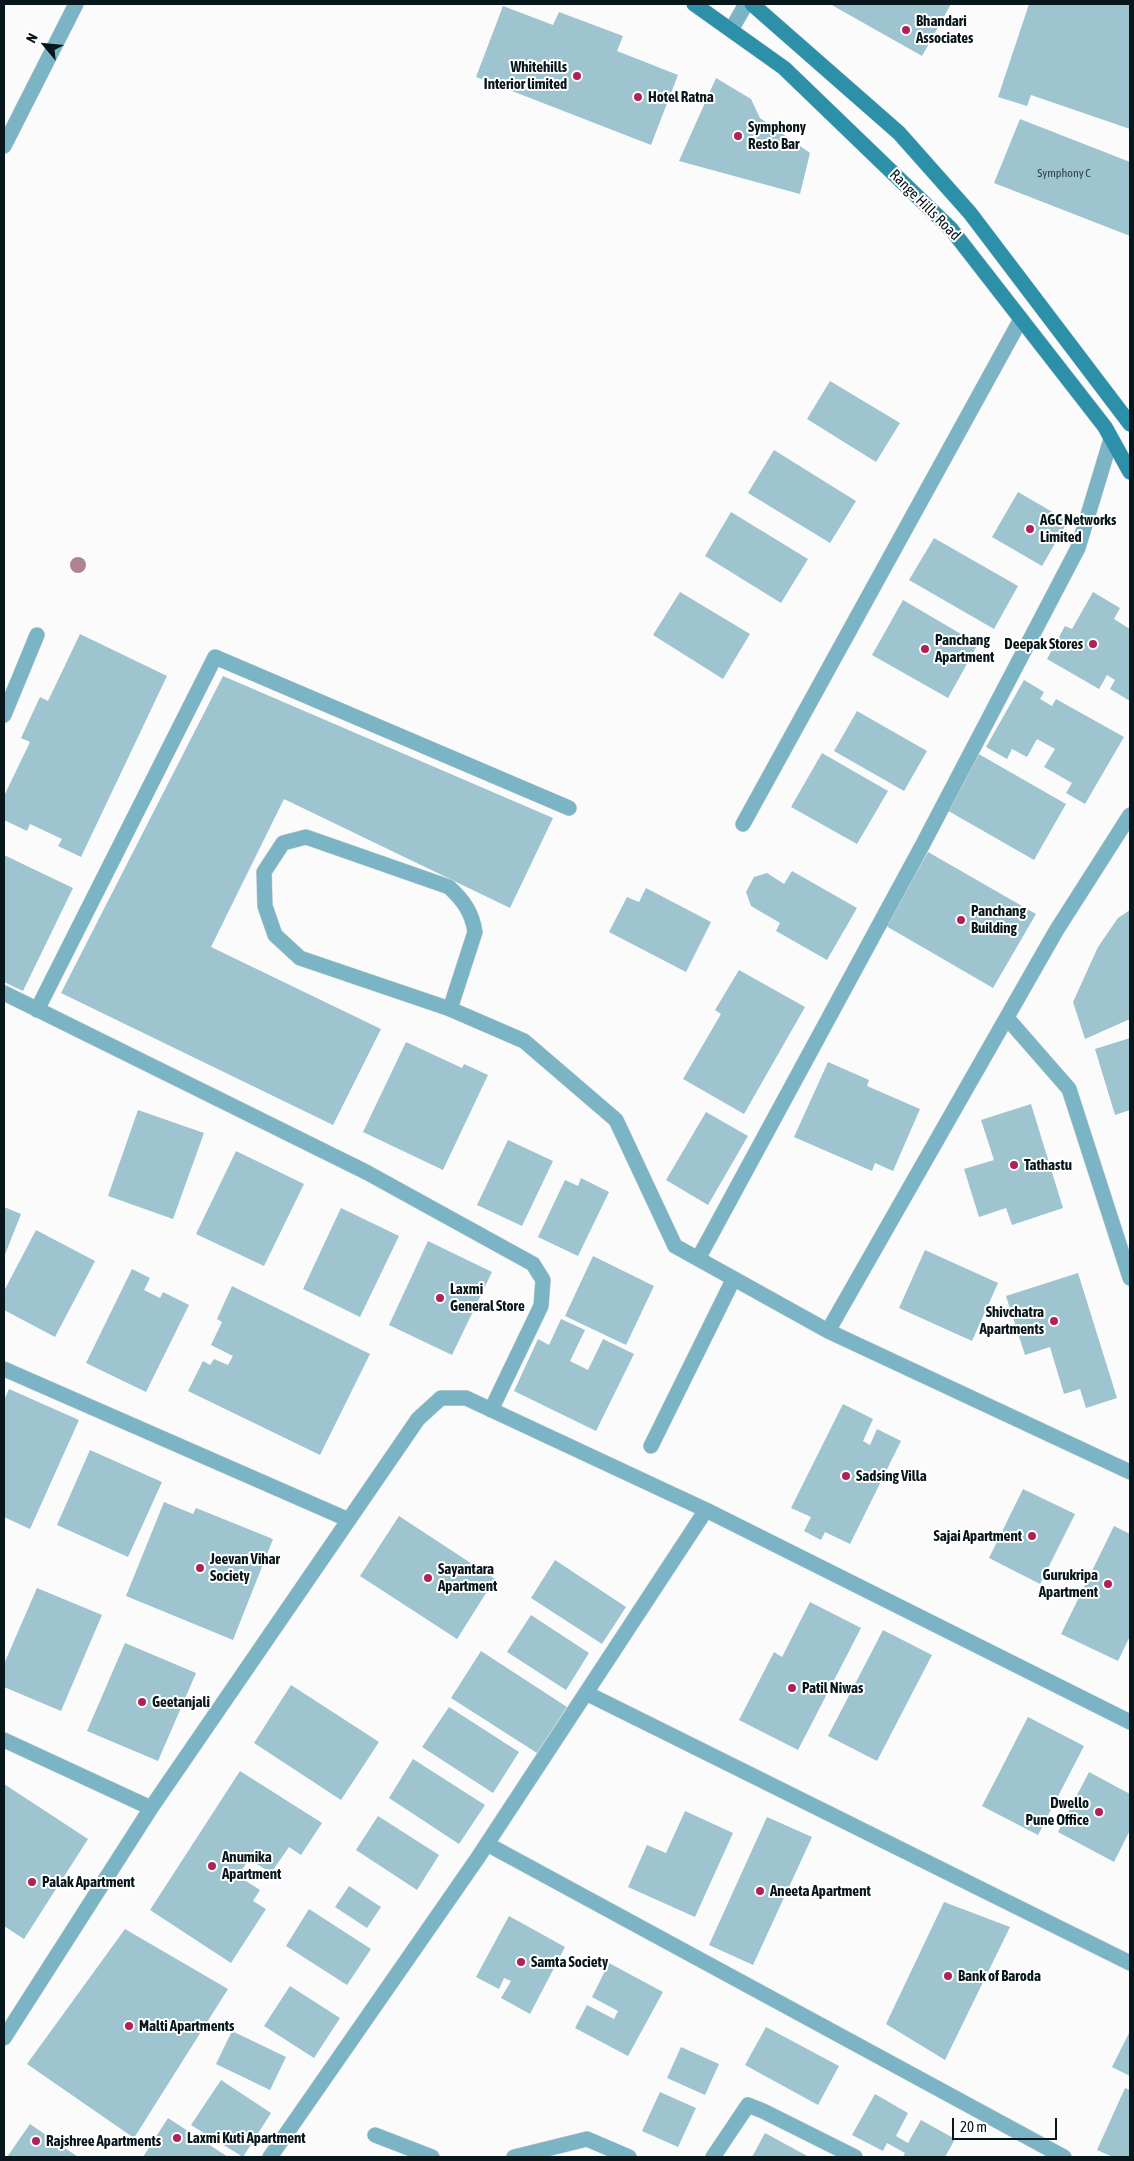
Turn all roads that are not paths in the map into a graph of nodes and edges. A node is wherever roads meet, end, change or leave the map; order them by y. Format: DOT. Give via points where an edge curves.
graph roads {
  1 [pos="76,4"];
  2 [pos="694,4"];
  3 [pos="746,4"];
  4 [pos="752,4"];
  5 [pos="731,30"];
  6 [pos="4,146"];
  7 [pos="1021,318"];
  8 [pos="1130,424"];
  9 [pos="1111,439"];
  10 [pos="1130,472"];
  11 [pos="37,636"];
  12 [pos="4,716"];
  13 [pos="569,808"];
  14 [pos="1130,814"];
  15 [pos="743,824"];
  16 [pos="4,993"];
  17 [pos="450,1009"];
  18 [pos="37,1010"];
  19 [pos="1007,1018"];
  20 [pos="698,1259"];
  21 [pos="1130,1278"];
  22 [pos="733,1280"];
  23 [pos="828,1331"];
  24 [pos="4,1369"];
  25 [pos="491,1410"];
  26 [pos="651,1446"];
  27 [pos="1130,1472"];
  28 [pos="706,1510"];
  29 [pos="349,1520"];
  30 [pos="586,1692"];
  31 [pos="1130,1722"];
  32 [pos="4,1740"];
  33 [pos="151,1808"];
  34 [pos="487,1844"];
  35 [pos="1130,1963"];
  36 [pos="4,2038"];
  37 [pos="375,2135"];
  38 [pos="549,2152"];
  39 [pos="270,2157"];
  40 [pos="432,2157"];
  41 [pos="514,2157"];
  42 [pos="629,2157"];
  43 [pos="713,2157"];
  44 [pos="855,2157"];
  45 [pos="1064,2157"];
  1 -- 6 [label="street"];
  2 -- 5 [label="main road, Range Hills Road"];
  3 -- 5 [label="street"];
  4 -- 8 [label="main road" via="899,133 970,213"];
  5 -- 7 [label="main road, Range Hills Road" via="784,68 951,228"];
  7 -- 9 [label="main road, Range Hills Road"];
  7 -- 15 [label="street"];
  9 -- 10 [label="main road, Range Hills Road"];
  9 -- 20 [label="street" via="1078,548"];
  11 -- 12 [label="street"];
  13 -- 18 [label="street" via="215,657"];
  14 -- 19 [label="street" via="1056,931"];
  16 -- 18 [label="street"];
  17 -- 17 [label="street" via="300,958 275,935 266,906 264,872 283,843 306,837 449,887 460,897 473,919 475,932"];
  17 -- 20 [label="street" via="524,1041 616,1120 675,1246"];
  18 -- 25 [label="street" via="366,1172 533,1264 543,1280 541,1306"];
  19 -- 21 [label="street" via="1069,1088"];
  19 -- 23 [label="street"];
  20 -- 22 [label="street"];
  22 -- 23 [label="street"];
  22 -- 26 [label="street"];
  23 -- 27 [label="street"];
  24 -- 29 [label="street"];
  25 -- 28 [label="street"];
  25 -- 29 [label="street" via="466,1398 441,1398 418,1419"];
  28 -- 30 [label="street"];
  28 -- 31 [label="street"];
  29 -- 33 [label="street"];
  30 -- 34 [label="street"];
  30 -- 35 [label="street"];
  32 -- 33 [label="street"];
  33 -- 36 [label="street"];
  34 -- 39 [label="street"];
  34 -- 45 [label="street"];
  37 -- 40 [label="street"];
  38 -- 41 [label="street"];
  38 -- 42 [label="street" via="587,2139"];
  43 -- 44 [label="street" via="748,2106"];
}
